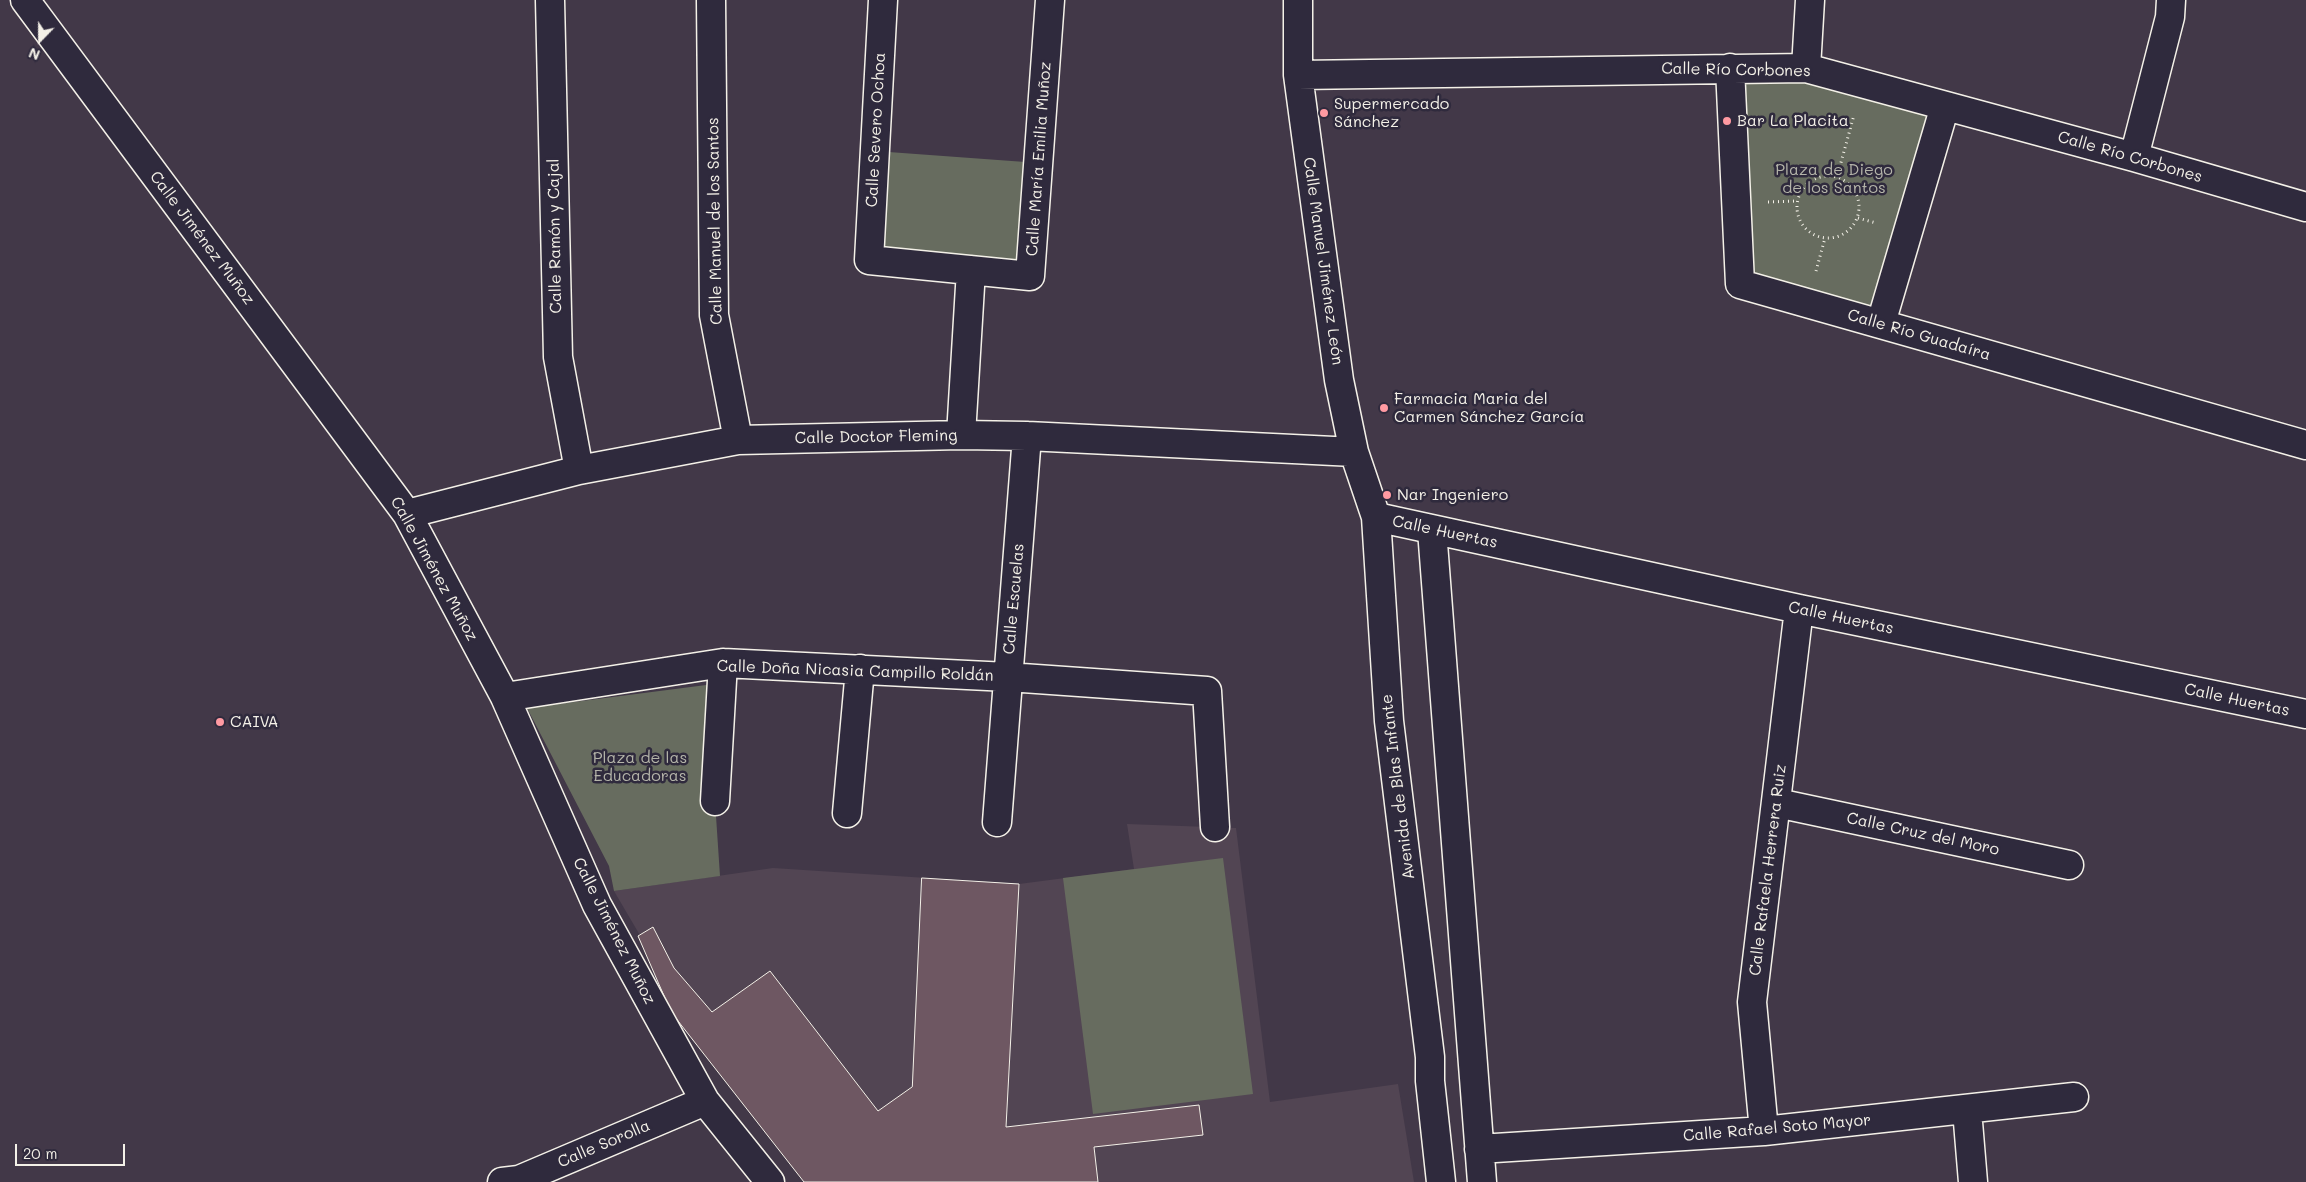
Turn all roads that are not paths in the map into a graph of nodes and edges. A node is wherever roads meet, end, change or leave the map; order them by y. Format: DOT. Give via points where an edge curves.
graph roads {
  1 [pos="25,0"];
  2 [pos="550,0"];
  3 [pos="711,0"];
  4 [pos="883,0"];
  5 [pos="1050,0"];
  6 [pos="1298,0"];
  7 [pos="1810,0"];
  8 [pos="2171,0"];
  9 [pos="1730,68"];
  10 [pos="1806,68"];
  11 [pos="1298,75"];
  12 [pos="1945,106"];
  13 [pos="2134,158"];
  14 [pos="2306,207"];
  15 [pos="868,260"];
  16 [pos="971,270"];
  17 [pos="1880,323"];
  18 [pos="961,435"];
  19 [pos="1027,436"];
  20 [pos="738,440"];
  21 [pos="2306,445"];
  22 [pos="1354,452"];
  23 [pos="579,470"];
  24 [pos="407,514"];
  25 [pos="1376,517"];
  26 [pos="1432,530"];
  27 [pos="1799,609"];
  28 [pos="723,663"];
  29 [pos="860,669"];
  30 [pos="1008,677"];
  31 [pos="505,697"];
  32 [pos="2306,714"];
  33 [pos="715,801"];
  34 [pos="1777,803"];
  35 [pos="847,814"];
  36 [pos="997,822"];
  37 [pos="1216,827"];
  38 [pos="2069,865"];
  39 [pos="1430,1056"];
  40 [pos="1474,1058"];
  41 [pos="2074,1097"];
  42 [pos="705,1101"];
  43 [pos="1967,1110"];
  44 [pos="1764,1131"];
  45 [pos="1479,1149"];
  46 [pos="514,1181"];
  47 [pos="770,1182"];
  48 [pos="1441,1182"];
  49 [pos="1482,1182"];
  50 [pos="1973,1182"];
  1 -- 24 [label="street, Calle Jiménez Muñoz"];
  2 -- 23 [label="street, Calle Ramón y Cajal" via="558,357"];
  3 -- 20 [label="street, Calle Manuel de los Santos" via="714,315"];
  4 -- 15 [label="street, Calle Severo Ochoa"];
  5 -- 16 [label="street, Calle María Emilia Muñoz" via="1030,276"];
  6 -- 11 [label="street, Calle Manuel Jiménez León"];
  7 -- 10 [label="street"];
  8 -- 13 [label="street" via="2170,17"];
  9 -- 10 [label="street, Calle Río Corbones"];
  9 -- 11 [label="street, Calle Río Corbones"];
  9 -- 17 [label="street, Calle Río Guadaíra" via="1740,284"];
  10 -- 12 [label="street, Calle Río Corbones"];
  11 -- 22 [label="street, Calle Manuel Jiménez León" via="1338,380"];
  12 -- 13 [label="street, Calle Río Corbones"];
  12 -- 17 [label="street"];
  13 -- 14 [label="street, Calle Río Corbones"];
  15 -- 16 [label="street, Calle María Emilia Muñoz"];
  16 -- 18 [label="street"];
  17 -- 21 [label="street, Calle Río Guadaíra"];
  18 -- 19 [label="street, Calle Doctor Fleming"];
  18 -- 20 [label="street, Calle Doctor Fleming"];
  19 -- 22 [label="street, Calle Doctor Fleming"];
  19 -- 30 [label="street, Calle Escuelas"];
  20 -- 23 [label="street, Calle Doctor Fleming"];
  22 -- 25 [label="street, Calle Manuel Jiménez León"];
  23 -- 24 [label="street, Calle Doctor Fleming"];
  24 -- 31 [label="street, Calle Jiménez Muñoz"];
  25 -- 26 [label="street, Calle Huertas"];
  25 -- 39 [label="street, Avenida de Blas Infante" via="1388,721"];
  26 -- 27 [label="street, Calle Huertas"];
  26 -- 40 [label="street"];
  27 -- 32 [label="street, Calle Huertas"];
  27 -- 34 [label="street, Calle Rafaela Herrera Ruiz"];
  28 -- 29 [label="street, Calle Doña Nicasia Campillo Roldán"];
  28 -- 31 [label="street, Calle Doña Nicasia Campillo Roldán"];
  28 -- 33 [label="street"];
  29 -- 30 [label="street, Calle Doña Nicasia Campillo Roldán"];
  29 -- 35 [label="street"];
  30 -- 36 [label="street, Calle Escuelas"];
  30 -- 37 [label="street, Calle Doña Nicasia Campillo Roldán" via="1206,691"];
  31 -- 42 [label="street, Calle Jiménez Muñoz" via="597,906"];
  34 -- 38 [label="street, Calle Cruz del Moro"];
  34 -- 44 [label="street, Calle Rafaela Herrera Ruiz" via="1752,1002"];
  39 -- 40 [label="street"];
  39 -- 48 [label="street, Avenida de Blas Infante"];
  40 -- 45 [label="street"];
  41 -- 43 [label="street, Calle Rafael Soto Mayor"];
  42 -- 46 [label="street, Calle Sorolla"];
  42 -- 47 [label="street, Calle Jiménez Muñoz"];
  43 -- 44 [label="street, Calle Rafael Soto Mayor"];
  43 -- 50 [label="street"];
  44 -- 45 [label="street, Calle Rafael Soto Mayor"];
  45 -- 49 [label="street"];
}
